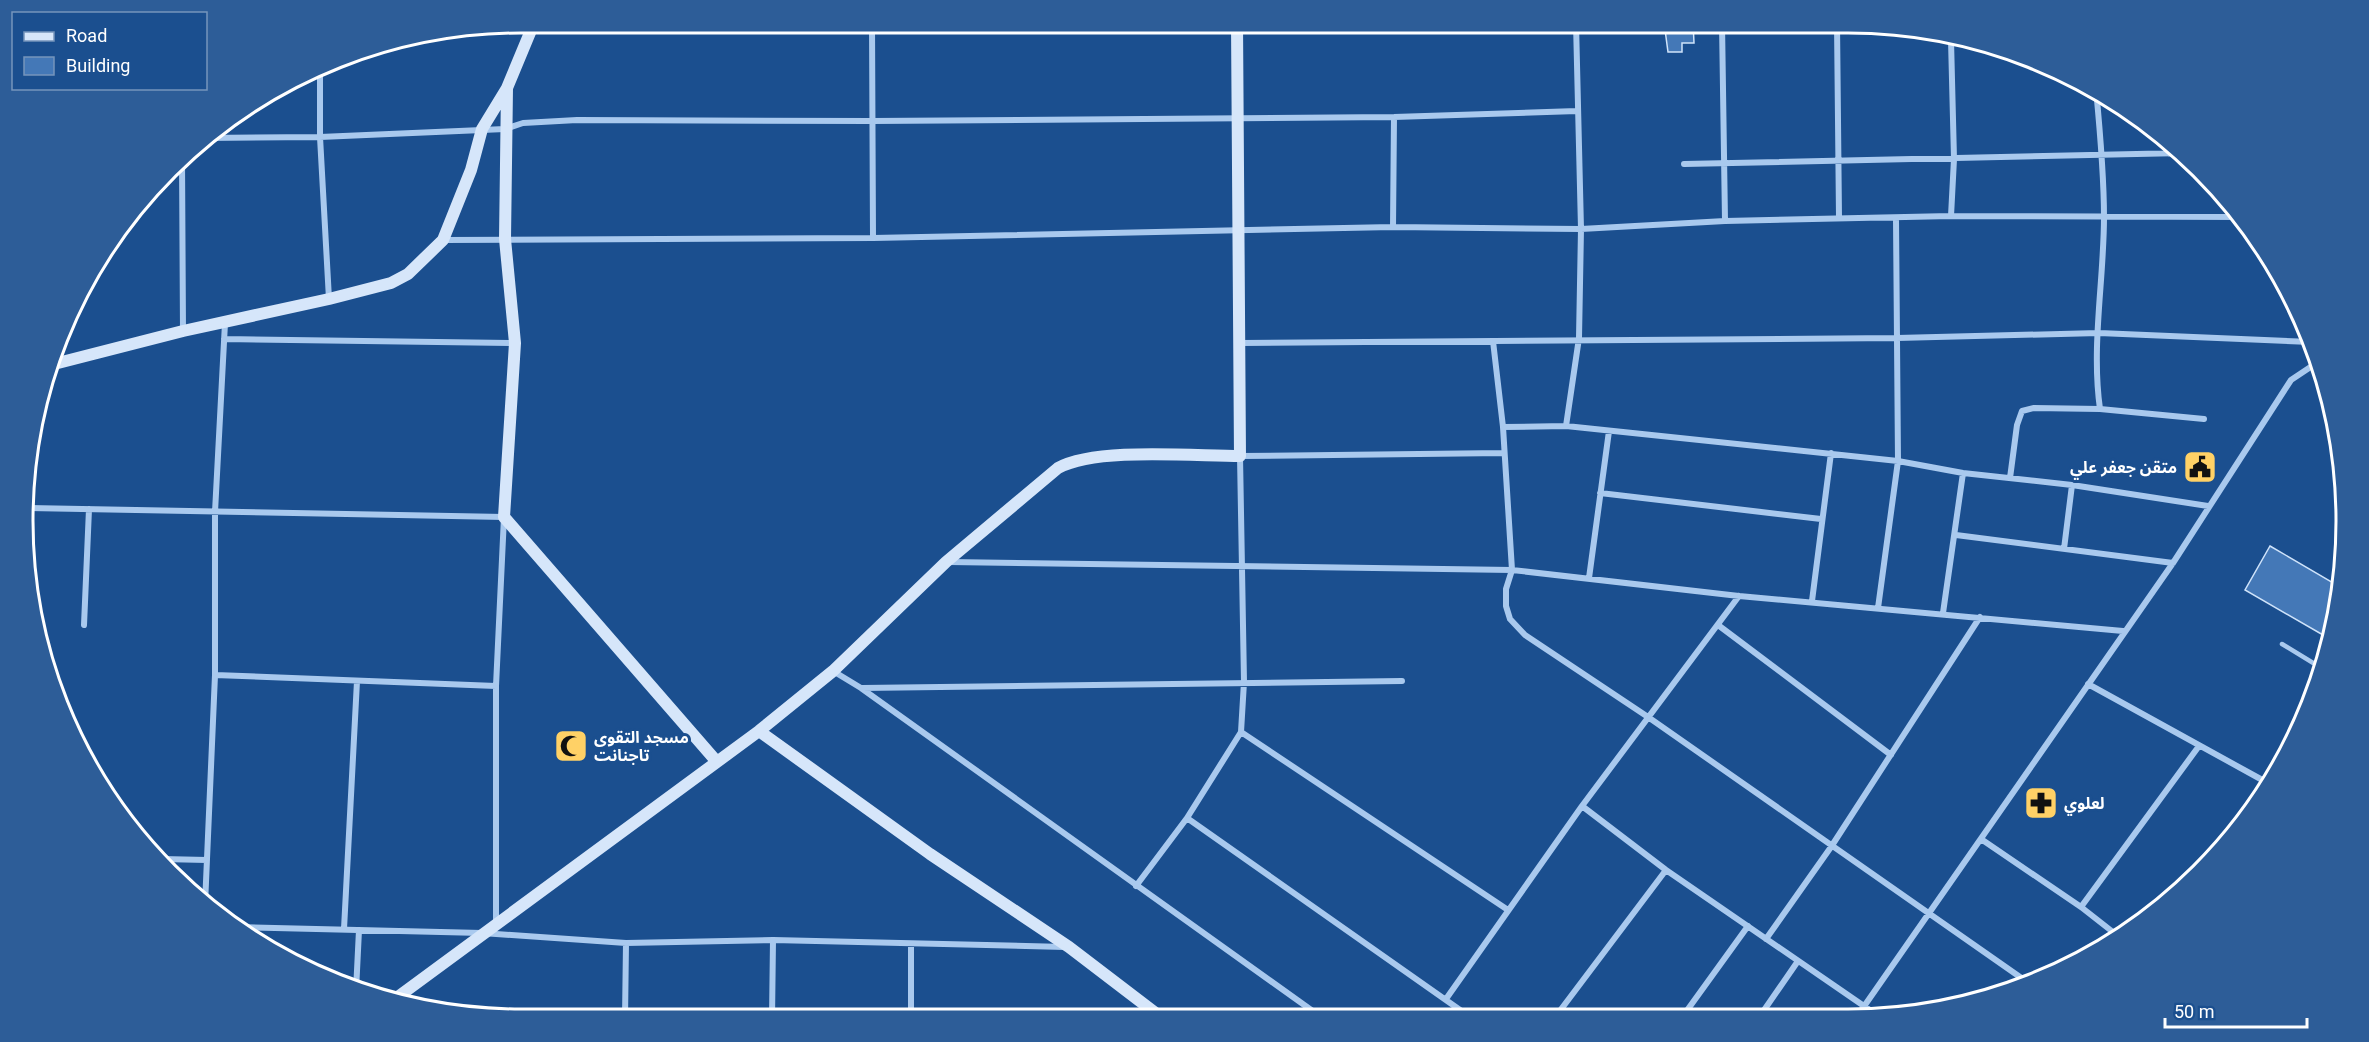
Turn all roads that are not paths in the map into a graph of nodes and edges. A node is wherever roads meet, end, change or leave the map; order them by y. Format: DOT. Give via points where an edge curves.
graph roads {
  1 [pos="530,33"];
  2 [pos="872,33"];
  3 [pos="1237,33"];
  4 [pos="1576,33"];
  5 [pos="1722,33"];
  6 [pos="1837,33"];
  7 [pos="1951,44"];
  8 [pos="320,76"];
  9 [pos="507,88"];
  10 [pos="2097,101"];
  11 [pos="1577,111"];
  12 [pos="1237,116"];
  13 [pos="1394,117"];
  14 [pos="872,121"];
  15 [pos="482,129"];
  16 [pos="505,129"];
  17 [pos="320,137"];
  18 [pos="219,138"];
  19 [pos="2169,154"];
  20 [pos="2102,156"];
  21 [pos="1954,159"];
  22 [pos="1725,163"];
  23 [pos="1839,163"];
  24 [pos="1684,164"];
  25 [pos="182,170"];
  26 [pos="1951,216"];
  27 [pos="2104,217"];
  28 [pos="2229,217"];
  29 [pos="1839,218"];
  30 [pos="1896,219"];
  31 [pos="1725,221"];
  32 [pos="1393,227"];
  33 [pos="1581,229"];
  34 [pos="1239,232"];
  35 [pos="873,238"];
  36 [pos="505,239"];
  37 [pos="443,240"];
  38 [pos="329,299"];
  39 [pos="225,322"];
  40 [pos="183,331"];
  41 [pos="2099,333"];
  42 [pos="1579,338"];
  43 [pos="1897,338"];
  44 [pos="224,339"];
  45 [pos="1493,341"];
  46 [pos="2302,342"];
  47 [pos="515,343"];
  48 [pos="1241,343"];
  49 [pos="60,363"];
  50 [pos="2311,367"];
  51 [pos="2100,409"];
  52 [pos="2204,419"];
  53 [pos="1566,426"];
  54 [pos="1503,427"];
  55 [pos="1609,430"];
  56 [pos="1504,453"];
  57 [pos="1831,453"];
  58 [pos="1240,456"];
  59 [pos="1898,461"];
  60 [pos="1963,473"];
  61 [pos="2010,478"];
  62 [pos="2072,485"];
  63 [pos="1600,493"];
  64 [pos="2208,506"];
  65 [pos="33,508"];
  66 [pos="89,509"];
  67 [pos="215,512"];
  68 [pos="504,517"];
  69 [pos="1821,519"];
  70 [pos="1956,535"];
  71 [pos="2064,549"];
  72 [pos="946,562"];
  73 [pos="2173,563"];
  74 [pos="1241,565"];
  75 [pos="1512,570"];
  76 [pos="1589,578"];
  77 [pos="1739,596"];
  78 [pos="1812,601"];
  79 [pos="1878,608"];
  80 [pos="1943,613"];
  81 [pos="1980,617"];
  82 [pos="1718,624"];
  83 [pos="84,625"];
  84 [pos="2124,631"];
  85 [pos="2282,644"];
  86 [pos="2314,664"];
  87 [pos="833,671"];
  88 [pos="215,675"];
  89 [pos="357,681"];
  90 [pos="1402,681"];
  91 [pos="1244,682"];
  92 [pos="2088,684"];
  93 [pos="496,686"];
  94 [pos="861,688"];
  95 [pos="1648,717"];
  96 [pos="759,731"];
  97 [pos="1241,732"];
  98 [pos="2199,746"];
  99 [pos="1891,755"];
  100 [pos="717,762"];
  101 [pos="2262,780"];
  102 [pos="1582,806"];
  103 [pos="1187,818"];
  104 [pos="1981,839"];
  105 [pos="1832,847"];
  106 [pos="169,859"];
  107 [pos="207,860"];
  108 [pos="1666,870"];
  109 [pos="1136,886"];
  110 [pos="206,893"];
  111 [pos="2081,907"];
  112 [pos="1508,910"];
  113 [pos="1928,911"];
  114 [pos="496,922"];
  115 [pos="1748,926"];
  116 [pos="250,927"];
  117 [pos="344,929"];
  118 [pos="359,930"];
  119 [pos="2112,931"];
  120 [pos="482,933"];
  121 [pos="1766,939"];
  122 [pos="773,940"];
  123 [pos="626,943"];
  124 [pos="911,945"];
  125 [pos="1069,947"];
  126 [pos="1798,961"];
  127 [pos="2021,977"];
  128 [pos="357,980"];
  129 [pos="402,994"];
  130 [pos="1446,999"];
  131 [pos="1864,1006"];
  132 [pos="1867,1008"];
  133 [pos="625,1009"];
  134 [pos="772,1009"];
  135 [pos="910,1009"];
  136 [pos="1151,1009"];
  137 [pos="1310,1009"];
  138 [pos="1459,1009"];
  139 [pos="1561,1009"];
  140 [pos="1688,1009"];
  141 [pos="1765,1009"];
  142 [pos="1862,1009"];
  1 -- 9 [label="street"];
  2 -- 14 [label="street"];
  3 -- 12 [label="street"];
  4 -- 11 [label="street"];
  5 -- 22 [label="street"];
  6 -- 23 [label="street"];
  7 -- 21 [label="street"];
  8 -- 17 [label="street"];
  9 -- 15 [label="street"];
  9 -- 16 [label="street"];
  10 -- 20 [label="street"];
  11 -- 13 [label="street"];
  11 -- 33 [label="street"];
  12 -- 13 [label="street"];
  12 -- 14 [label="street"];
  12 -- 34 [label="street"];
  13 -- 32 [label="street"];
  14 -- 16 [label="street" via="577,120 523,123"];
  14 -- 35 [label="street"];
  15 -- 16 [label="street"];
  15 -- 17 [label="street"];
  15 -- 37 [label="street" via="471,170"];
  16 -- 36 [label="street"];
  17 -- 18 [label="street"];
  17 -- 38 [label="street"];
  19 -- 20 [label="street"];
  20 -- 21 [label="street"];
  20 -- 27 [label="street"];
  21 -- 23 [label="street"];
  21 -- 26 [label="street"];
  22 -- 23 [label="street"];
  22 -- 24 [label="street"];
  22 -- 31 [label="street"];
  23 -- 29 [label="street"];
  25 -- 40 [label="street"];
  26 -- 27 [label="street"];
  26 -- 30 [label="street"];
  27 -- 28 [label="street"];
  27 -- 41 [label="street"];
  29 -- 30 [label="street"];
  29 -- 31 [label="street"];
  30 -- 43 [label="street"];
  31 -- 33 [label="street"];
  32 -- 33 [label="street"];
  32 -- 34 [label="street"];
  33 -- 42 [label="street"];
  34 -- 35 [label="street"];
  34 -- 48 [label="street"];
  35 -- 36 [label="street"];
  36 -- 37 [label="street"];
  36 -- 47 [label="street"];
  37 -- 38 [label="street" via="408,274 391,283"];
  38 -- 39 [label="street"];
  39 -- 40 [label="street"];
  39 -- 44 [label="street"];
  40 -- 49 [label="street"];
  41 -- 43 [label="street"];
  41 -- 46 [label="street"];
  41 -- 51 [label="street"];
  42 -- 43 [label="street"];
  42 -- 45 [label="street"];
  42 -- 53 [label="street"];
  43 -- 59 [label="street"];
  44 -- 47 [label="street"];
  44 -- 67 [label="street"];
  45 -- 48 [label="street"];
  45 -- 54 [label="street"];
  47 -- 68 [label="street"];
  48 -- 58 [label="street"];
  50 -- 64 [label="street" via="2291,380"];
  51 -- 52 [label="street"];
  51 -- 61 [label="street" via="2022,411"];
  53 -- 54 [label="street"];
  53 -- 55 [label="street"];
  54 -- 56 [label="street"];
  55 -- 57 [label="street"];
  55 -- 63 [label="street"];
  56 -- 58 [label="street"];
  56 -- 75 [label="street"];
  57 -- 59 [label="street"];
  57 -- 69 [label="street"];
  58 -- 72 [label="street" via="1098,456 1073,460 1048,475"];
  58 -- 74 [label="street"];
  59 -- 60 [label="street"];
  59 -- 79 [label="street"];
  60 -- 61 [label="street"];
  60 -- 70 [label="street"];
  61 -- 62 [label="street"];
  62 -- 64 [label="street"];
  62 -- 71 [label="street"];
  63 -- 69 [label="street"];
  63 -- 76 [label="street"];
  64 -- 73 [label="street"];
  65 -- 66 [label="street"];
  66 -- 67 [label="street"];
  66 -- 83 [label="street"];
  67 -- 68 [label="street"];
  67 -- 88 [label="street"];
  68 -- 93 [label="street"];
  68 -- 100 [label="street"];
  69 -- 78 [label="street"];
  70 -- 71 [label="street"];
  70 -- 80 [label="street"];
  71 -- 73 [label="street"];
  72 -- 74 [label="street"];
  72 -- 87 [label="street"];
  73 -- 84 [label="street"];
  74 -- 75 [label="street"];
  74 -- 91 [label="street"];
  75 -- 76 [label="street"];
  75 -- 95 [label="street" via="1506,589 1510,619 1525,635"];
  76 -- 77 [label="street"];
  77 -- 78 [label="street"];
  77 -- 82 [label="street"];
  78 -- 79 [label="street"];
  79 -- 80 [label="street"];
  80 -- 81 [label="street"];
  81 -- 84 [label="street"];
  81 -- 99 [label="street"];
  82 -- 95 [label="street"];
  82 -- 99 [label="street"];
  84 -- 92 [label="street"];
  85 -- 86 [label="lane"];
  87 -- 94 [label="street"];
  87 -- 96 [label="street"];
  88 -- 89 [label="street"];
  88 -- 107 [label="street"];
  89 -- 93 [label="street"];
  89 -- 117 [label="street"];
  90 -- 91 [label="street"];
  91 -- 94 [label="street"];
  91 -- 97 [label="street"];
  92 -- 98 [label="street"];
  92 -- 104 [label="street"];
  93 -- 114 [label="street"];
  94 -- 109 [label="street"];
  95 -- 102 [label="street"];
  95 -- 105 [label="street"];
  96 -- 100 [label="street"];
  96 -- 125 [label="street" via="930,854"];
  97 -- 103 [label="street"];
  97 -- 112 [label="street"];
  98 -- 101 [label="street"];
  98 -- 111 [label="street"];
  99 -- 105 [label="street"];
  100 -- 114 [label="street"];
  102 -- 108 [label="street"];
  102 -- 112 [label="street"];
  103 -- 109 [label="street"];
  103 -- 130 [label="street"];
  104 -- 111 [label="street"];
  104 -- 113 [label="street"];
  105 -- 113 [label="street"];
  105 -- 121 [label="street"];
  106 -- 107 [label="street"];
  107 -- 110 [label="street"];
  108 -- 115 [label="street"];
  108 -- 139 [label="street"];
  109 -- 137 [label="street"];
  111 -- 119 [label="street"];
  112 -- 130 [label="street"];
  113 -- 127 [label="street"];
  113 -- 131 [label="street"];
  114 -- 120 [label="street"];
  115 -- 121 [label="street"];
  115 -- 140 [label="street"];
  116 -- 117 [label="street"];
  117 -- 118 [label="street"];
  118 -- 120 [label="street"];
  118 -- 128 [label="street"];
  120 -- 123 [label="street"];
  120 -- 129 [label="street"];
  121 -- 126 [label="street"];
  122 -- 123 [label="street"];
  122 -- 124 [label="street"];
  122 -- 134 [label="street"];
  123 -- 133 [label="street"];
  124 -- 125 [label="street"];
  124 -- 135 [label="street"];
  125 -- 136 [label="street"];
  126 -- 131 [label="street"];
  126 -- 141 [label="street"];
  130 -- 138 [label="street"];
  131 -- 132 [label="street"];
  131 -- 142 [label="street"];
}
